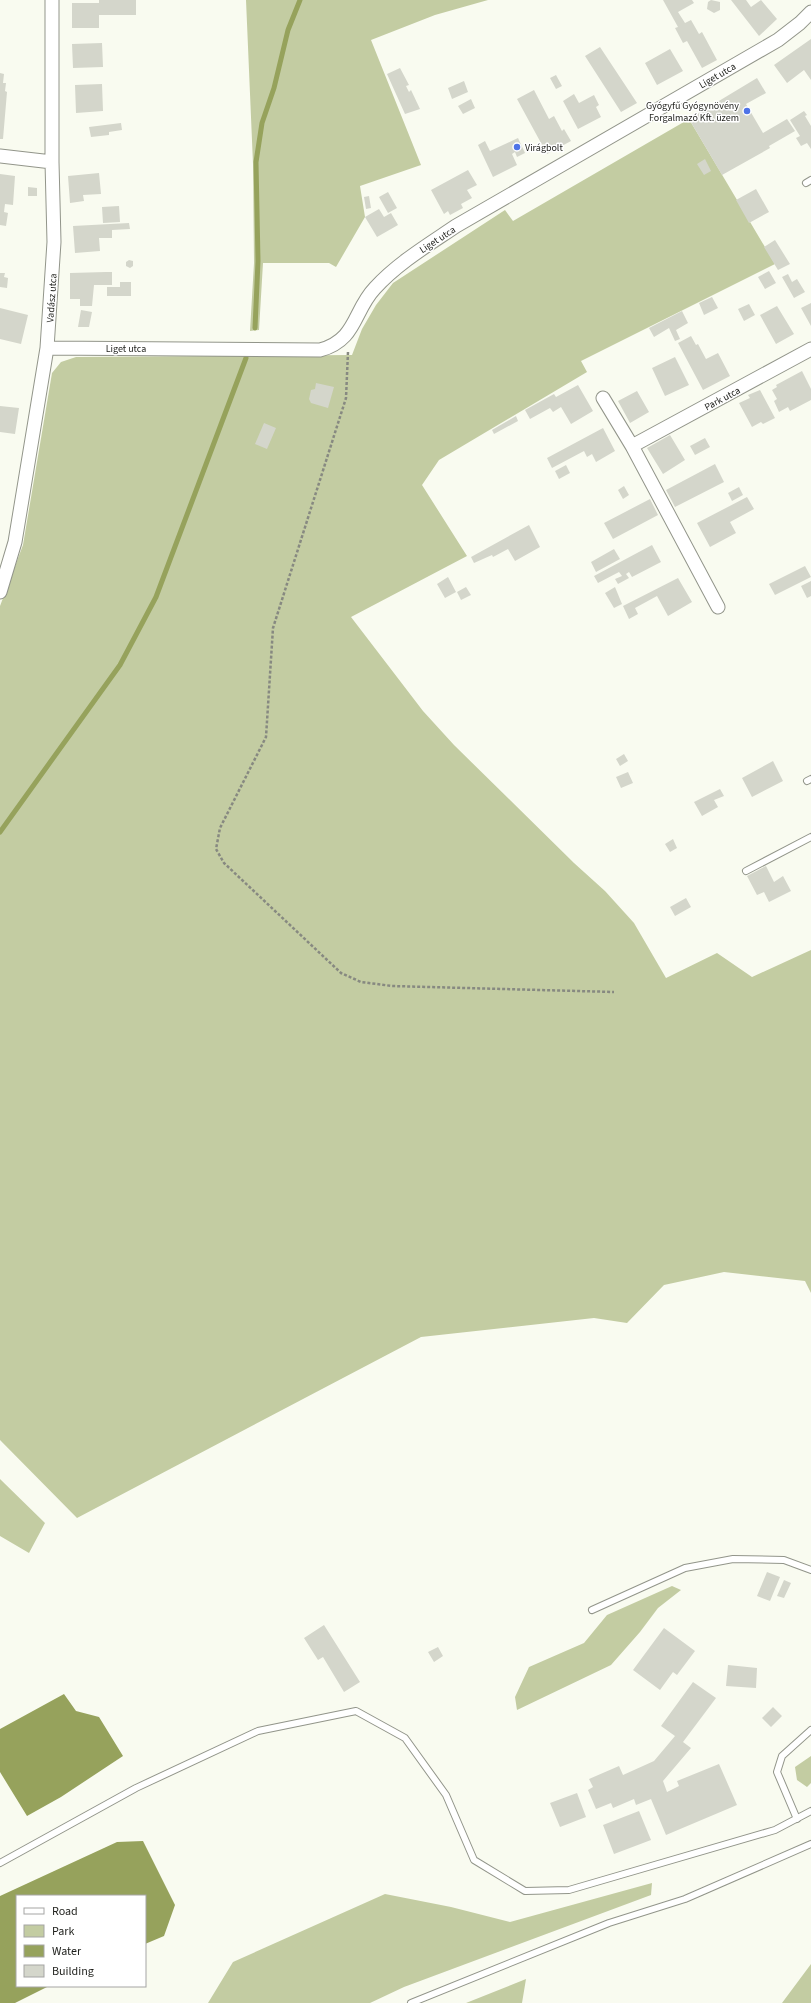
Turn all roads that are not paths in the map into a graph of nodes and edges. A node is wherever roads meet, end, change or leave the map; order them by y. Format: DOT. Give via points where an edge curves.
graph roads {
  1 [pos="52,0"];
  2 [pos="811,12"];
  3 [pos="0,156"];
  4 [pos="52,162"];
  5 [pos="47,348"];
  6 [pos="811,349"];
  7 [pos="603,398"];
  8 [pos="632,446"];
  9 [pos="5,561"];
  10 [pos="0,592"];
  11 [pos="718,607"];
  12 [pos="811,837"];
  13 [pos="746,871"];
  14 [pos="811,1570"];
  15 [pos="592,1610"];
  16 [pos="811,1730"];
  17 [pos="811,1811"];
  18 [pos="797,1819"];
  19 [pos="811,1844"];
  20 [pos="0,1863"];
  21 [pos="411,2003"];
  1 -- 4 [label="street, Vadász utca"];
  2 -- 5 [label="street, Liget utca" via="778,40 456,226 416,253 374,289 350,332 339,342 320,350"];
  3 -- 4 [label="street"];
  4 -- 5 [label="street, Vadász utca" via="54,242"];
  5 -- 9 [label="street, Vadász utca" via="16,542"];
  6 -- 8 [label="street, Park utca"];
  7 -- 8 [label="street"];
  8 -- 11 [label="street"];
  9 -- 10 [label="street, Vadász utca"];
  12 -- 13 [label="lane"];
  14 -- 15 [label="lane" via="784,1560 733,1558 685,1568"];
  16 -- 18 [label="lane" via="782,1756 777,1772"];
  17 -- 18 [label="lane"];
  18 -- 20 [label="lane" via="776,1830 569,1890 525,1891 474,1860 446,1795 405,1738 356,1711 258,1731 136,1788"];
  19 -- 21 [label="lane" via="684,1899 609,1922"];
}
